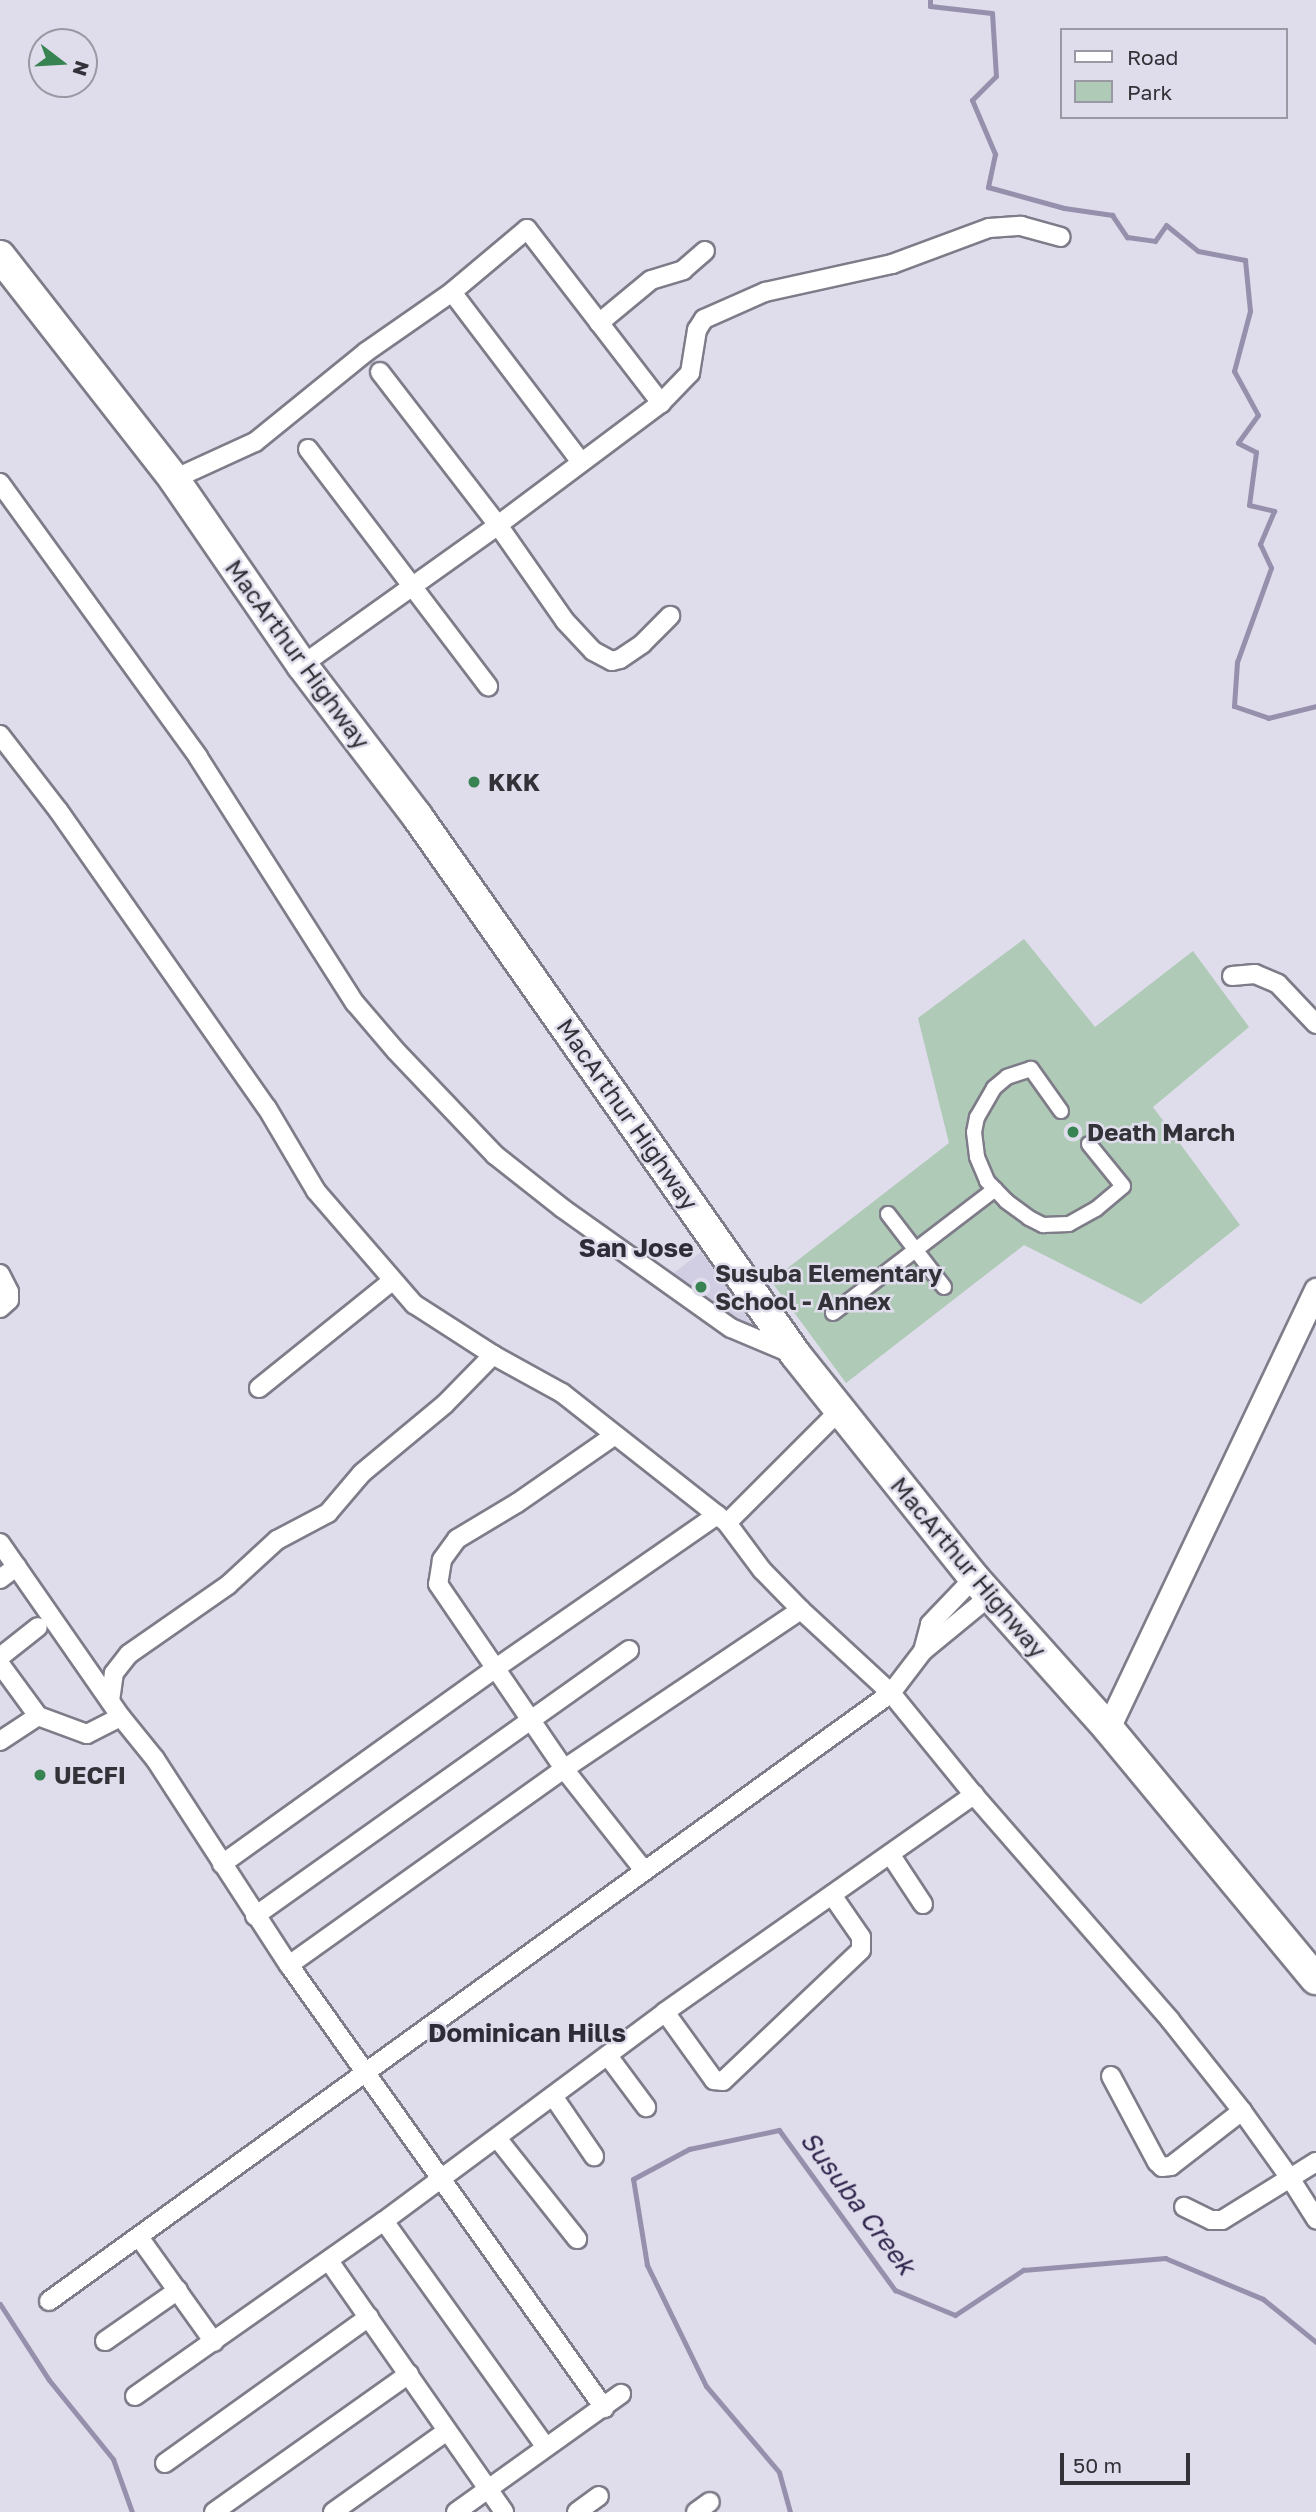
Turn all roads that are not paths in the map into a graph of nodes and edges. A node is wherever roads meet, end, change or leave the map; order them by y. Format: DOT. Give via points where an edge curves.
graph roads {
  1 [pos="1061,237"];
  2 [pos="705,251"];
  3 [pos="0,256"];
  4 [pos="452,292"];
  5 [pos="599,323"];
  6 [pos="380,372"];
  7 [pos="661,403"];
  8 [pos="308,449"];
  9 [pos="581,462"];
  10 [pos="174,479"];
  11 [pos="0,483"];
  12 [pos="499,525"];
  13 [pos="414,585"];
  14 [pos="670,616"];
  15 [pos="302,665"];
  16 [pos="488,686"];
  17 [pos="0,735"];
  18 [pos="1232,976"];
  19 [pos="1316,1024"];
  20 [pos="1061,1111"];
  21 [pos="1089,1144"];
  22 [pos="995,1189"];
  23 [pos="888,1214"];
  24 [pos="916,1249"];
  25 [pos="4,1280"];
  26 [pos="392,1281"];
  27 [pos="944,1287"];
  28 [pos="1316,1290"];
  29 [pos="0,1308"];
  30 [pos="833,1313"];
  31 [pos="493,1355"];
  32 [pos="796,1355"];
  33 [pos="259,1388"];
  34 [pos="841,1410"];
  35 [pos="615,1435"];
  36 [pos="722,1519"];
  37 [pos="0,1543"];
  38 [pos="17,1566"];
  39 [pos="0,1579"];
  40 [pos="982,1587"];
  41 [pos="801,1610"];
  42 [pos="38,1627"];
  43 [pos="629,1650"];
  44 [pos="0,1657"];
  45 [pos="0,1664"];
  46 [pos="496,1668"];
  47 [pos="891,1693"];
  48 [pos="110,1701"];
  49 [pos="38,1716"];
  50 [pos="121,1717"];
  51 [pos="531,1719"];
  52 [pos="1108,1728"];
  53 [pos="0,1741"];
  54 [pos="564,1769"];
  55 [pos="974,1795"];
  56 [pos="890,1854"];
  57 [pos="222,1864"];
  58 [pos="643,1869"];
  59 [pos="832,1895"];
  60 [pos="923,1904"];
  61 [pos="255,1916"];
  62 [pos="289,1965"];
  63 [pos="1316,1979"];
  64 [pos="665,2011"];
  65 [pos="608,2056"];
  66 [pos="364,2072"];
  67 [pos="1111,2076"];
  68 [pos="553,2096"];
  69 [pos="646,2107"];
  70 [pos="1242,2111"];
  71 [pos="497,2138"];
  72 [pos="594,2156"];
  73 [pos="1316,2162"];
  74 [pos="442,2176"];
  75 [pos="1290,2178"];
  76 [pos="1184,2207"];
  77 [pos="1316,2219"];
  78 [pos="384,2221"];
  79 [pos="139,2236"];
  80 [pos="577,2239"];
  81 [pos="329,2261"];
  82 [pos="178,2290"];
  83 [pos="49,2301"];
  84 [pos="369,2317"];
  85 [pos="105,2341"];
  86 [pos="215,2343"];
  87 [pos="409,2374"];
  88 [pos="621,2394"];
  89 [pos="135,2396"];
  90 [pos="604,2408"];
  91 [pos="447,2431"];
  92 [pos="545,2446"];
  93 [pos="165,2463"];
  94 [pos="488,2490"];
  95 [pos="599,2496"];
  96 [pos="214,2512"];
  97 [pos="333,2512"];
  98 [pos="456,2512"];
  99 [pos="504,2512"];
  100 [pos="577,2512"];
  1 -- 7 [label="street" via="1021,226 989,229 892,264 765,292 704,319 697,330 690,373"];
  2 -- 5 [label="street" via="683,270 650,280"];
  3 -- 10 [label="highway, MacArthur Highway"];
  4 -- 5 [label="street" via="527,229"];
  4 -- 9 [label="street"];
  4 -- 10 [label="street" via="366,352 255,442"];
  5 -- 7 [label="street"];
  6 -- 12 [label="street"];
  7 -- 9 [label="street"];
  8 -- 13 [label="street"];
  9 -- 12 [label="street"];
  10 -- 15 [label="highway, MacArthur Highway"];
  11 -- 32 [label="street" via="198,757 355,1003 396,1051 495,1155 562,1208 731,1328"];
  12 -- 13 [label="street"];
  12 -- 14 [label="street" via="565,621 604,659 630,654"];
  13 -- 15 [label="street"];
  13 -- 16 [label="street"];
  15 -- 32 [label="highway, MacArthur Highway" via="417,816"];
  17 -- 26 [label="street" via="58,810 267,1108 316,1191"];
  18 -- 19 [label="street" via="1255,974 1278,984"];
  20 -- 22 [label="street" via="1031,1069 1007,1077 994,1088 974,1132 977,1157"];
  21 -- 22 [label="street" via="1123,1186 1083,1218 1043,1225 1016,1210"];
  22 -- 24 [label="street"];
  23 -- 24 [label="street"];
  24 -- 27 [label="street"];
  24 -- 30 [label="street"];
  25 -- 29 [label="street" via="9,1300"];
  26 -- 31 [label="street" via="414,1304"];
  26 -- 33 [label="street"];
  28 -- 52 [label="street"];
  31 -- 35 [label="street" via="562,1393"];
  31 -- 48 [label="street" via="446,1404 362,1473 328,1513 277,1540 228,1585 130,1654 114,1673"];
  32 -- 34 [label="highway, MacArthur Highway"];
  34 -- 36 [label="street"];
  34 -- 40 [label="highway, MacArthur Highway"];
  35 -- 36 [label="street"];
  35 -- 46 [label="street" via="457,1539 442,1560 441,1592"];
  36 -- 41 [label="street"];
  36 -- 46 [label="street"];
  37 -- 38 [label="street"];
  38 -- 39 [label="street"];
  38 -- 48 [label="street"];
  40 -- 47 [label="street" via="930,1624 923,1651"];
  40 -- 52 [label="highway, MacArthur Highway"];
  41 -- 47 [label="street"];
  41 -- 54 [label="street"];
  42 -- 44 [label="street"];
  43 -- 51 [label="street"];
  45 -- 49 [label="street"];
  46 -- 51 [label="street"];
  46 -- 57 [label="street"];
  47 -- 55 [label="street"];
  47 -- 58 [label="street"];
  48 -- 50 [label="street"];
  49 -- 50 [label="street" via="87,1734"];
  49 -- 53 [label="street"];
  50 -- 57 [label="street" via="155,1759"];
  51 -- 54 [label="street"];
  51 -- 61 [label="street"];
  52 -- 63 [label="highway, MacArthur Highway"];
  54 -- 58 [label="street"];
  54 -- 62 [label="street"];
  55 -- 56 [label="street"];
  55 -- 70 [label="street" via="1170,2020"];
  56 -- 59 [label="street"];
  56 -- 60 [label="street"];
  57 -- 61 [label="street"];
  58 -- 66 [label="street"];
  59 -- 64 [label="street"];
  59 -- 64 [label="street" via="861,1937 861,1950 723,2081 714,2080"];
  61 -- 62 [label="street"];
  62 -- 66 [label="street"];
  64 -- 65 [label="street"];
  65 -- 68 [label="street"];
  65 -- 69 [label="street"];
  66 -- 74 [label="street"];
  66 -- 79 [label="street"];
  67 -- 70 [label="street" via="1162,2167 1171,2166"];
  68 -- 71 [label="street"];
  68 -- 72 [label="street"];
  70 -- 75 [label="street"];
  71 -- 74 [label="street"];
  71 -- 80 [label="street"];
  73 -- 75 [label="street"];
  74 -- 78 [label="street"];
  74 -- 90 [label="street"];
  75 -- 76 [label="street" via="1222,2220 1211,2220"];
  75 -- 77 [label="street"];
  78 -- 81 [label="street"];
  78 -- 92 [label="street"];
  79 -- 82 [label="street"];
  79 -- 83 [label="street"];
  81 -- 84 [label="street"];
  81 -- 86 [label="street"];
  82 -- 85 [label="street"];
  82 -- 86 [label="street"];
  84 -- 87 [label="street"];
  84 -- 93 [label="street"];
  86 -- 89 [label="street"];
  87 -- 91 [label="street"];
  87 -- 96 [label="street"];
  88 -- 90 [label="street"];
  90 -- 92 [label="street"];
  91 -- 94 [label="street"];
  91 -- 97 [label="street"];
  92 -- 94 [label="street"];
  94 -- 98 [label="street"];
  94 -- 99 [label="street"];
  95 -- 100 [label="street"];
}
